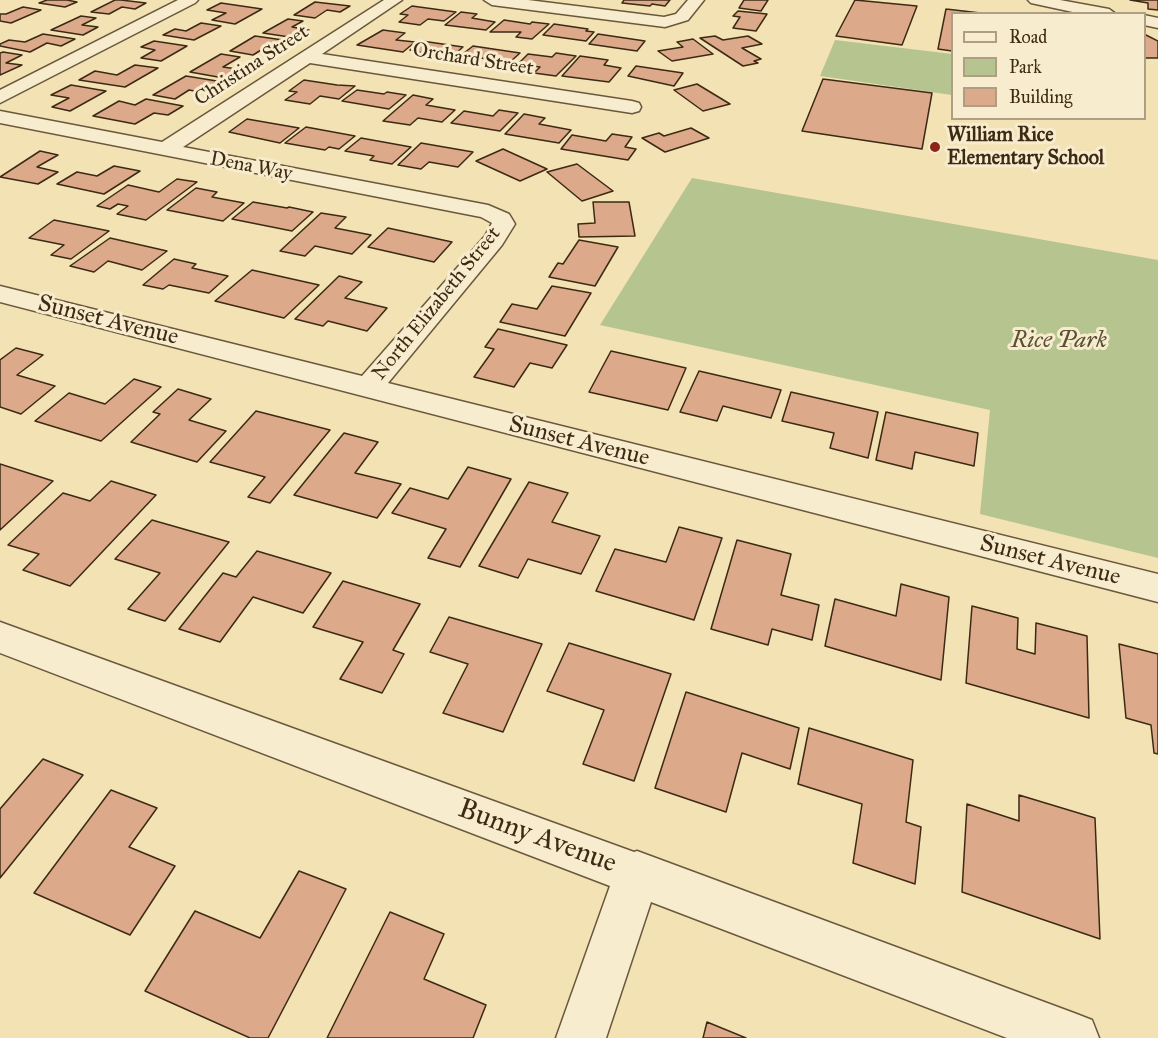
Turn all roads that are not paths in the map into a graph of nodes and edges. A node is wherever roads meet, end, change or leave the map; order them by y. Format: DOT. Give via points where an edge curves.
graph roads {
  1 [pos="190,0"];
  2 [pos="394,0"];
  3 [pos="492,0"];
  4 [pos="696,0"];
  5 [pos="1036,0"];
  6 [pos="1099,12"];
  7 [pos="307,57"];
  8 [pos="0,98"];
  9 [pos="632,107"];
  10 [pos="0,117"];
  11 [pos="164,150"];
  12 [pos="501,219"];
  13 [pos="0,294"];
  14 [pos="368,388"];
  15 [pos="1158,588"];
  16 [pos="0,637"];
  17 [pos="637,874"];
  18 [pos="581,1038"];
  19 [pos="1074,1038"];
  1 -- 8 [label="street"];
  2 -- 7 [label="street, Christina Street"];
  3 -- 4 [label="street" via="651,21 677,20"];
  5 -- 6 [label="street"];
  7 -- 9 [label="street, Orchard Street"];
  7 -- 11 [label="street, Christina Street"];
  10 -- 11 [label="street, Dena Way"];
  11 -- 12 [label="street, Dena Way" via="488,212"];
  12 -- 14 [label="street, North Elizabeth Street" via="504,224 494,240"];
  13 -- 14 [label="street, Sunset Avenue"];
  14 -- 15 [label="street, Sunset Avenue"];
  16 -- 17 [label="street, Bunny Avenue"];
  17 -- 18 [label="street"];
  17 -- 19 [label="street, Bunny Avenue"];
}
